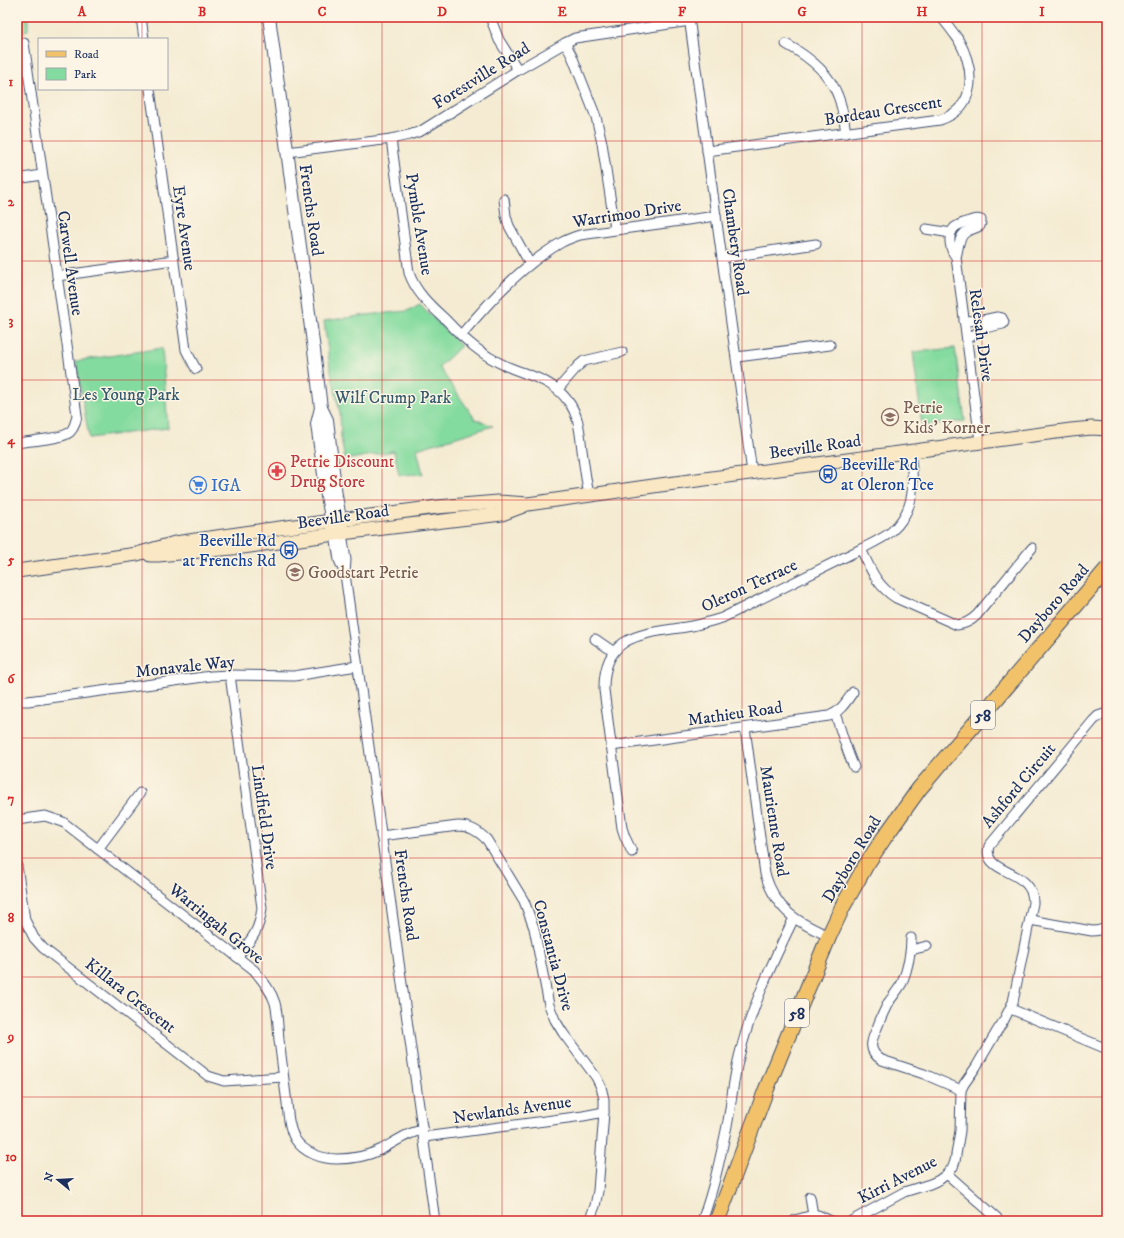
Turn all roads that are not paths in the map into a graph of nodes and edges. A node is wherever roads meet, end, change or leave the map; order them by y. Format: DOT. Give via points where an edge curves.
graph roads {
  1 [pos="141,17"];
  2 [pos="269,17"];
  3 [pos="490,17"];
  4 [pos="941,17"];
  5 [pos="690,19"];
  6 [pos="144,38"];
  7 [pos="24,43"];
  8 [pos="565,43"];
  9 [pos="786,44"];
  10 [pos="518,70"];
  11 [pos="150,90"];
  12 [pos="846,133"];
  13 [pos="391,139"];
  14 [pos="707,151"];
  15 [pos="287,152"];
  16 [pos="42,175"];
  17 [pos="17,178"];
  18 [pos="504,199"];
  19 [pos="716,216"];
  20 [pos="990,218"];
  21 [pos="982,222"];
  22 [pos="615,229"];
  23 [pos="926,229"];
  24 [pos="951,233"];
  25 [pos="816,244"];
  26 [pos="956,257"];
  27 [pos="722,258"];
  28 [pos="174,260"];
  29 [pos="530,264"];
  30 [pos="57,276"];
  31 [pos="964,321"];
  32 [pos="461,335"];
  33 [pos="967,339"];
  34 [pos="830,345"];
  35 [pos="622,352"];
  36 [pos="737,357"];
  37 [pos="196,369"];
  38 [pos="558,389"];
  39 [pos="1107,429"];
  40 [pos="980,441"];
  41 [pos="17,443"];
  42 [pos="910,451"];
  43 [pos="752,472"];
  44 [pos="589,495"];
  45 [pos="528,504"];
  46 [pos="336,520"];
  47 [pos="338,534"];
  48 [pos="1032,548"];
  49 [pos="861,549"];
  50 [pos="137,554"];
  51 [pos="1107,570"];
  52 [pos="17,571"];
  53 [pos="595,639"];
  54 [pos="614,652"];
  55 [pos="357,666"];
  56 [pos="230,675"];
  57 [pos="853,692"];
  58 [pos="17,699"];
  59 [pos="1107,713"];
  60 [pos="835,714"];
  61 [pos="744,728"];
  62 [pos="611,746"];
  63 [pos="854,768"];
  64 [pos="140,793"];
  65 [pos="17,820"];
  66 [pos="381,836"];
  67 [pos="98,849"];
  68 [pos="632,852"];
  69 [pos="17,866"];
  70 [pos="794,918"];
  71 [pos="1030,920"];
  72 [pos="1107,925"];
  73 [pos="829,936"];
  74 [pos="911,938"];
  75 [pos="927,946"];
  76 [pos="911,950"];
  77 [pos="237,957"];
  78 [pos="1011,1009"];
  79 [pos="1107,1049"];
  80 [pos="283,1077"];
  81 [pos="961,1090"];
  82 [pos="604,1112"];
  83 [pos="423,1134"];
  84 [pos="947,1174"];
  85 [pos="810,1197"];
  86 [pos="813,1216"];
  87 [pos="997,1218"];
  88 [pos="795,1220"];
  89 [pos="435,1221"];
  90 [pos="589,1221"];
  91 [pos="702,1221"];
  92 [pos="717,1221"];
  93 [pos="831,1221"];
  94 [pos="851,1221"];
  1 -- 6 [label="street"];
  2 -- 15 [label="street, Frenchs Road"];
  3 -- 10 [label="street" via="499,40"];
  4 -- 12 [label="street, Bordeau Crescent" via="958,39 970,73 970,86 962,105 949,117 940,120"];
  5 -- 8 [label="street, Forestville Road" via="575,38"];
  5 -- 14 [label="street, Chambery Road"];
  7 -- 16 [label="street, Carwell Avenue"];
  8 -- 10 [label="street, Forestville Road"];
  8 -- 22 [label="street" via="596,117"];
  9 -- 12 [label="street" via="814,62 832,84 843,113"];
  10 -- 13 [label="street, Forestville Road" via="421,131"];
  11 -- 28 [label="street, Eyre Avenue"];
  12 -- 14 [label="street, Bordeau Crescent"];
  13 -- 15 [label="street, Forestville Road"];
  13 -- 32 [label="street, Pymble Avenue" via="412,282 424,299"];
  14 -- 19 [label="street, Chambery Road"];
  15 -- 46 [label="street, Frenchs Road" via="321,408 327,420"];
  16 -- 17 [label="street"];
  16 -- 30 [label="street, Carwell Avenue"];
  18 -- 29 [label="street" via="509,226"];
  19 -- 22 [label="street, Warrimoo Drive"];
  19 -- 27 [label="street, Chambery Road"];
  20 -- 21 [label="street"];
  21 -- 24 [label="street" via="976,219 957,226"];
  21 -- 26 [label="street, Relesah Drive" via="980,226 962,235"];
  22 -- 29 [label="street, Warrimoo Drive" via="569,238"];
  23 -- 24 [label="street"];
  24 -- 26 [label="street, Relesah Drive" via="952,252"];
  25 -- 27 [label="street"];
  26 -- 31 [label="street, Relesah Drive"];
  27 -- 36 [label="street, Chambery Road"];
  28 -- 30 [label="street"];
  28 -- 37 [label="street, Eyre Avenue" via="186,350"];
  29 -- 32 [label="street, Warrimoo Drive" via="495,296"];
  30 -- 41 [label="street, Carwell Avenue" via="77,414 76,423 70,433 63,436"];
  31 -- 33 [label="street, Relesah Drive"];
  31 -- 33 [label="street" via="997,317 1002,318 1004,322 1001,326 985,328"];
  32 -- 38 [label="street, Pymble Avenue" via="474,348 505,366 546,381"];
  33 -- 40 [label="street, Relesah Drive"];
  34 -- 36 [label="street"];
  35 -- 38 [label="street" via="584,361"];
  36 -- 43 [label="street, Chambery Road"];
  38 -- 44 [label="street, Pymble Avenue" via="575,412"];
  39 -- 40 [label="main road, Beeville Road" via="1092,428"];
  40 -- 42 [label="main road, Beeville Road"];
  42 -- 43 [label="main road, Beeville Road"];
  42 -- 49 [label="street, Oleron Terrace" via="913,486 905,514 891,531"];
  43 -- 44 [label="main road, Beeville Road"];
  44 -- 45 [label="main road, Beeville Road"];
  45 -- 46 [label="main road, Beeville Road" via="498,502 437,507"];
  45 -- 47 [label="main road, Beeville Road" via="502,514"];
  46 -- 47 [label="street, Frenchs Road"];
  46 -- 50 [label="main road, Beeville Road" via="187,541"];
  47 -- 50 [label="main road, Beeville Road" via="210,552 158,556"];
  47 -- 55 [label="street, Frenchs Road" via="339,560 345,574"];
  48 -- 49 [label="street" via="965,628 888,593 874,577"];
  49 -- 54 [label="street, Oleron Terrace" via="722,618 693,626 641,634 629,639"];
  50 -- 52 [label="main road, Beeville Road"];
  51 -- 73 [label="main road, Dayboro Road / 58" via="919,789 866,865"];
  53 -- 54 [label="street"];
  54 -- 62 [label="street, Oleron Terrace" via="607,666 604,682"];
  55 -- 56 [label="street, Monavale Way" via="294,676"];
  55 -- 66 [label="street, Frenchs Road"];
  56 -- 58 [label="street, Monavale Way" via="28,701"];
  56 -- 77 [label="street, Lindfield Drive" via="262,908 258,929"];
  57 -- 60 [label="street"];
  59 -- 71 [label="street, Ashford Circuit" via="1093,721 989,846 987,854 990,861 1024,881 1030,888 1033,898"];
  60 -- 61 [label="street, Mathieu Road" via="823,718"];
  60 -- 63 [label="street"];
  61 -- 62 [label="street, Mathieu Road"];
  61 -- 70 [label="street, Maurienne Road" via="768,886 779,904"];
  62 -- 68 [label="street, Oleron Terrace" via="622,828"];
  64 -- 67 [label="street"];
  65 -- 67 [label="street, Warringah Grove" via="45,816 63,822"];
  66 -- 82 [label="street, Constantia Drive" via="465,826 480,833 487,840 524,901 534,928 549,1005 563,1033 599,1082 604,1099"];
  66 -- 83 [label="street, Frenchs Road"];
  67 -- 77 [label="street, Warringah Grove"];
  69 -- 80 [label="street, Killara Crescent" via="25,920 34,938 43,948 208,1076 224,1081"];
  70 -- 73 [label="street, Maurienne Road"];
  70 -- 91 [label="street" via="762,989 740,1053 718,1169"];
  71 -- 72 [label="street" via="1092,931 1098,931"];
  71 -- 78 [label="street, Ashford Circuit"];
  73 -- 92 [label="main road, Dayboro Road / 58" via="766,1090"];
  74 -- 76 [label="street"];
  75 -- 76 [label="street"];
  76 -- 81 [label="street" via="901,985 888,1004 872,1039 872,1051 882,1060"];
  77 -- 80 [label="street, Warringah Grove" via="263,981 275,1004"];
  78 -- 79 [label="street"];
  78 -- 81 [label="street"];
  80 -- 83 [label="street, Warringah Grove" via="292,1131 301,1146 315,1155 337,1159 357,1158 380,1150 414,1132"];
  81 -- 84 [label="street, Kirri Avenue" via="956,1161"];
  82 -- 83 [label="street, Newlands Avenue"];
  82 -- 90 [label="street, Constantia Drive" via="598,1191"];
  83 -- 89 [label="street, Frenchs Road"];
  84 -- 87 [label="street"];
  84 -- 94 [label="street, Kirri Avenue" via="930,1184 904,1192"];
  85 -- 86 [label="street"];
  86 -- 88 [label="street"];
  86 -- 93 [label="street" via="818,1215"];
}
